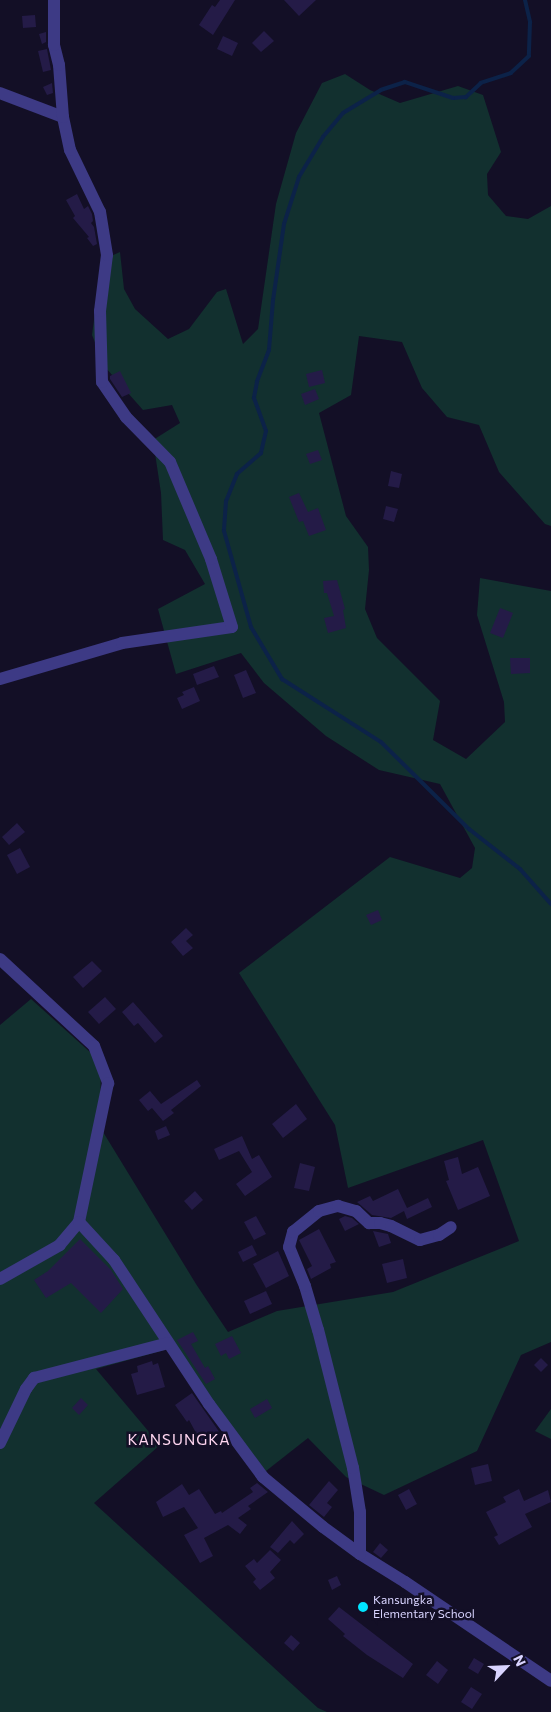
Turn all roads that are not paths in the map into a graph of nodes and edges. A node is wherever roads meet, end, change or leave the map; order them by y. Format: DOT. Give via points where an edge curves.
graph roads {
  1 [pos="54,0"];
  2 [pos="0,93"];
  3 [pos="63,117"];
  4 [pos="0,679"];
  5 [pos="0,959"];
  6 [pos="79,1222"];
  7 [pos="452,1227"];
  8 [pos="0,1279"];
  9 [pos="168,1342"];
  10 [pos="0,1443"];
  11 [pos="360,1554"];
  12 [pos="551,1681"];
  1 -- 3 [label="street" via="54,45 59,64"];
  2 -- 3 [label="street"];
  3 -- 4 [label="street" via="70,150 100,212 107,255 100,311 102,382 126,417 170,462 211,559 232,627 122,643"];
  5 -- 6 [label="street" via="94,1046 108,1084"];
  6 -- 8 [label="street" via="60,1245"];
  6 -- 9 [label="street" via="114,1260"];
  7 -- 11 [label="street" via="439,1235 420,1240 391,1226 369,1224 356,1211 338,1206 319,1210 293,1232 289,1247 312,1313 353,1468 360,1512"];
  9 -- 10 [label="street" via="34,1378"];
  9 -- 11 [label="street" via="263,1477 323,1528"];
  11 -- 12 [label="street"];
}
